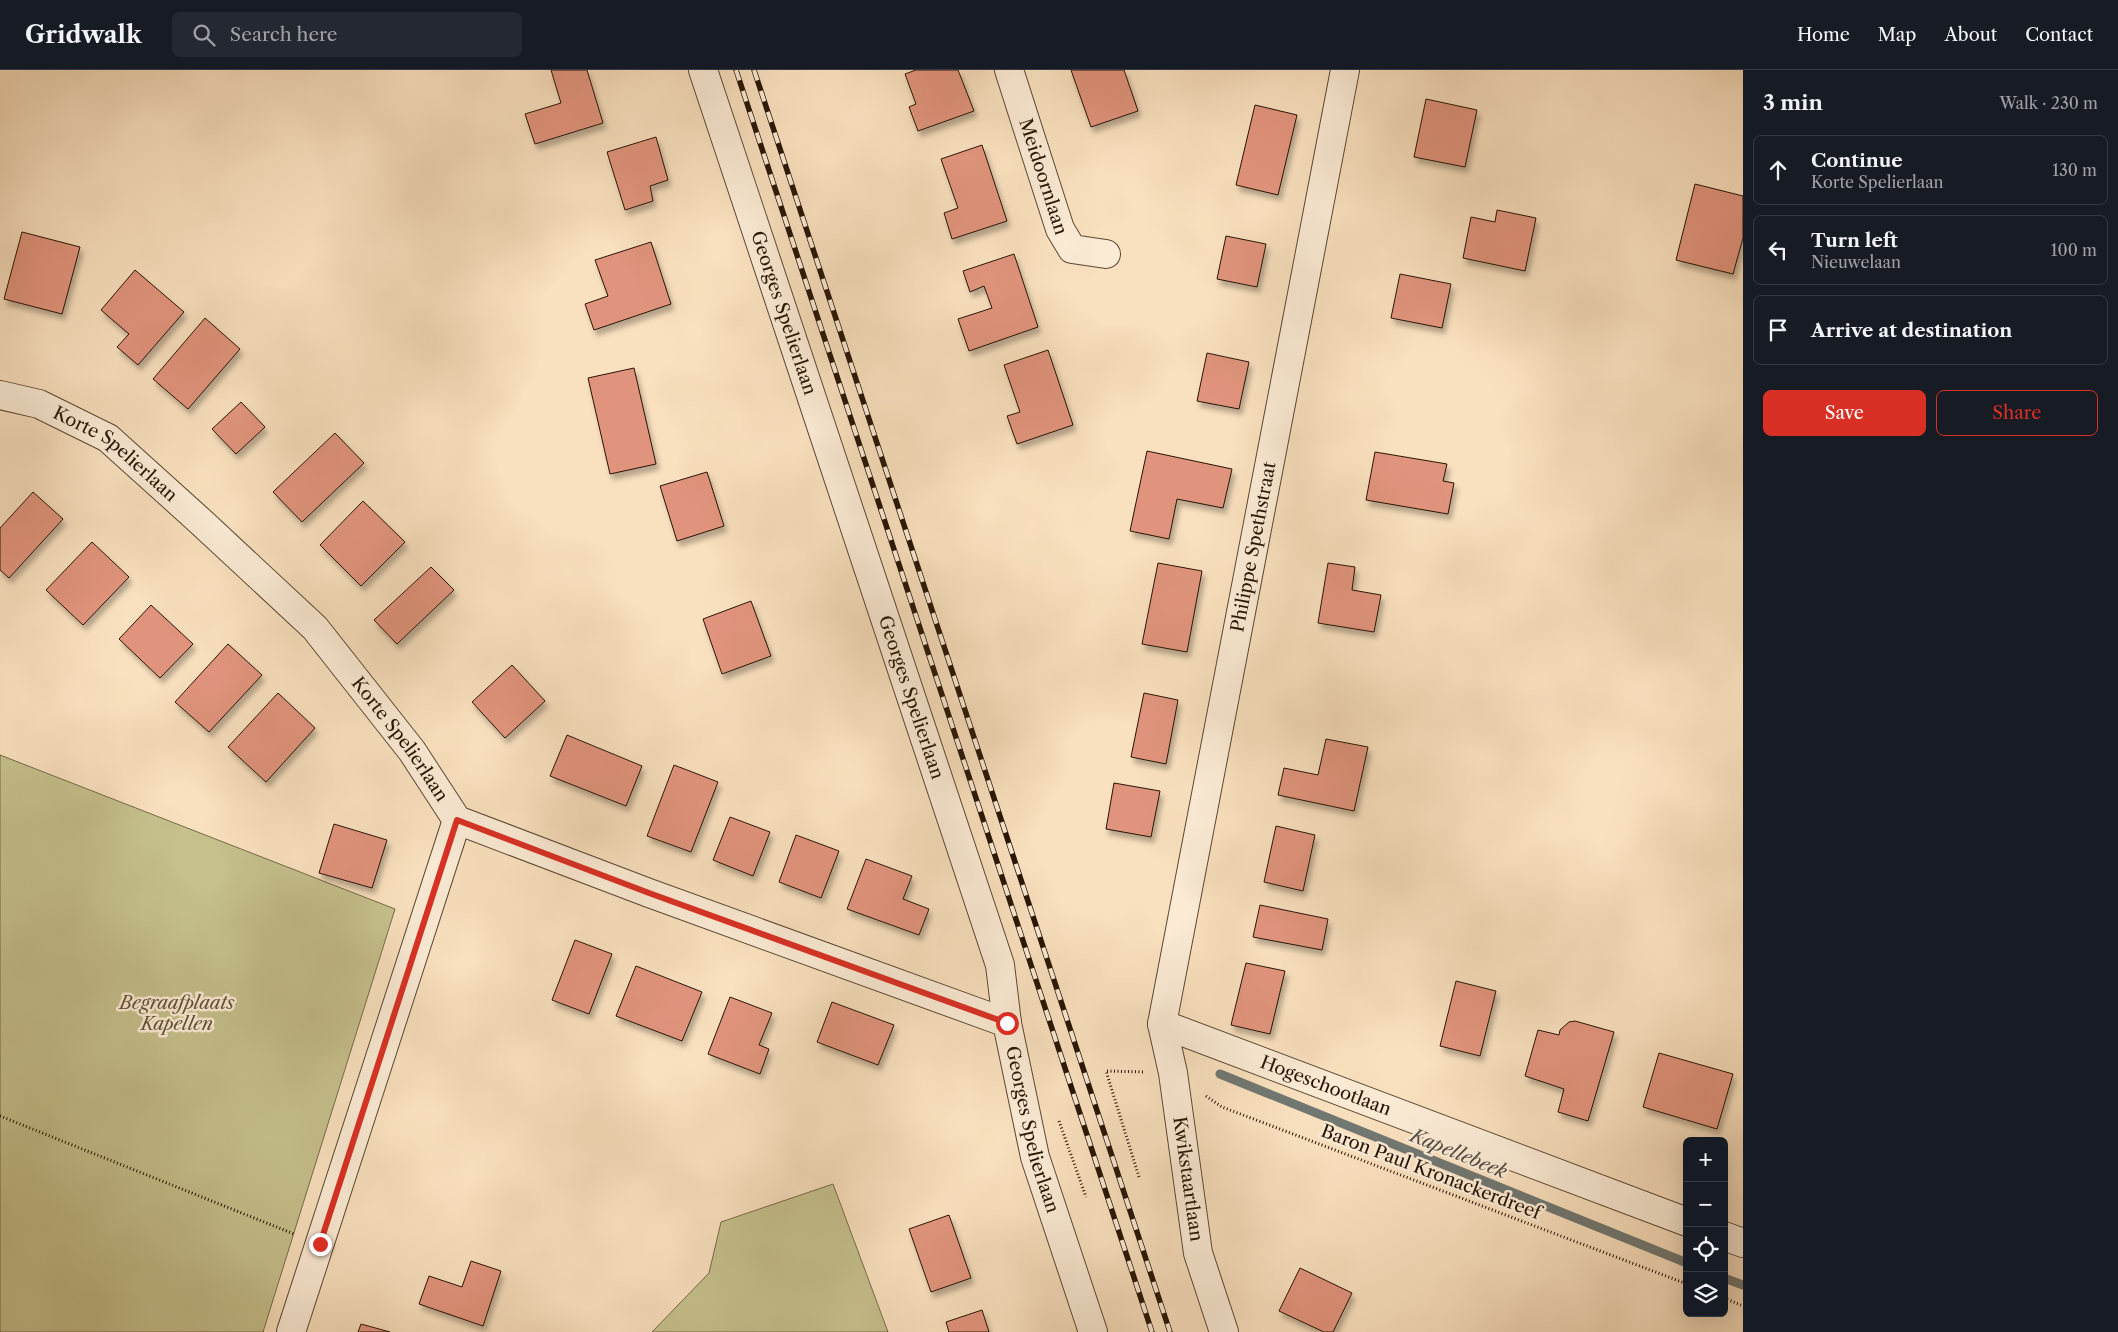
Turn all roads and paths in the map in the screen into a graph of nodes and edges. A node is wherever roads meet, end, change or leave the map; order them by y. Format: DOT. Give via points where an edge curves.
graph roads {
  1 [pos="703,70"];
  2 [pos="1009,70"];
  3 [pos="1345,70"];
  4 [pos="1106,254"];
  5 [pos="0,395"];
  6 [pos="457,820"];
  7 [pos="1007,1023"];
  8 [pos="1162,1024"];
  9 [pos="1173,1073"];
  10 [pos="0,1116"];
  11 [pos="1139,1178"];
  12 [pos="1683,1220"];
  13 [pos="1728,1237"];
  14 [pos="1743,1243"];
  15 [pos="320,1244"];
  16 [pos="1683,1282"];
  17 [pos="1728,1300"];
  18 [pos="1743,1306"];
  19 [pos="291,1332"];
  20 [pos="1093,1332"];
  21 [pos="1224,1332"];
  1 -- 7 [label="street, Georges Spelierlaan" via="1000,965"];
  2 -- 4 [label="street, Meidoornlaan" via="1060,229 1072,249"];
  3 -- 8 [label="street, Philippe Spethstraat"];
  5 -- 6 [label="street, Korte Spelierlaan" via="38,404 108,438 222,541 315,628 412,751"];
  6 -- 7 [label="street, Korte Spelierlaan"];
  6 -- 15 [label="street"];
  7 -- 20 [label="street, Georges Spelierlaan" via="1036,1157"];
  8 -- 9 [label="street, Kwikstaartlaan"];
  8 -- 12 [label="street, Hogeschootlaan"];
  9 -- 11 [label="path" via="1106,1071"];
  9 -- 16 [label="path, Baron Paul Kronackerdreef" via="1222,1107"];
  9 -- 21 [label="street, Kwikstaartlaan" via="1198,1253"];
  10 -- 15 [label="path"];
  13 -- 14 [label="street"];
  15 -- 19 [label="street"];
  17 -- 18 [label="path"];
}
